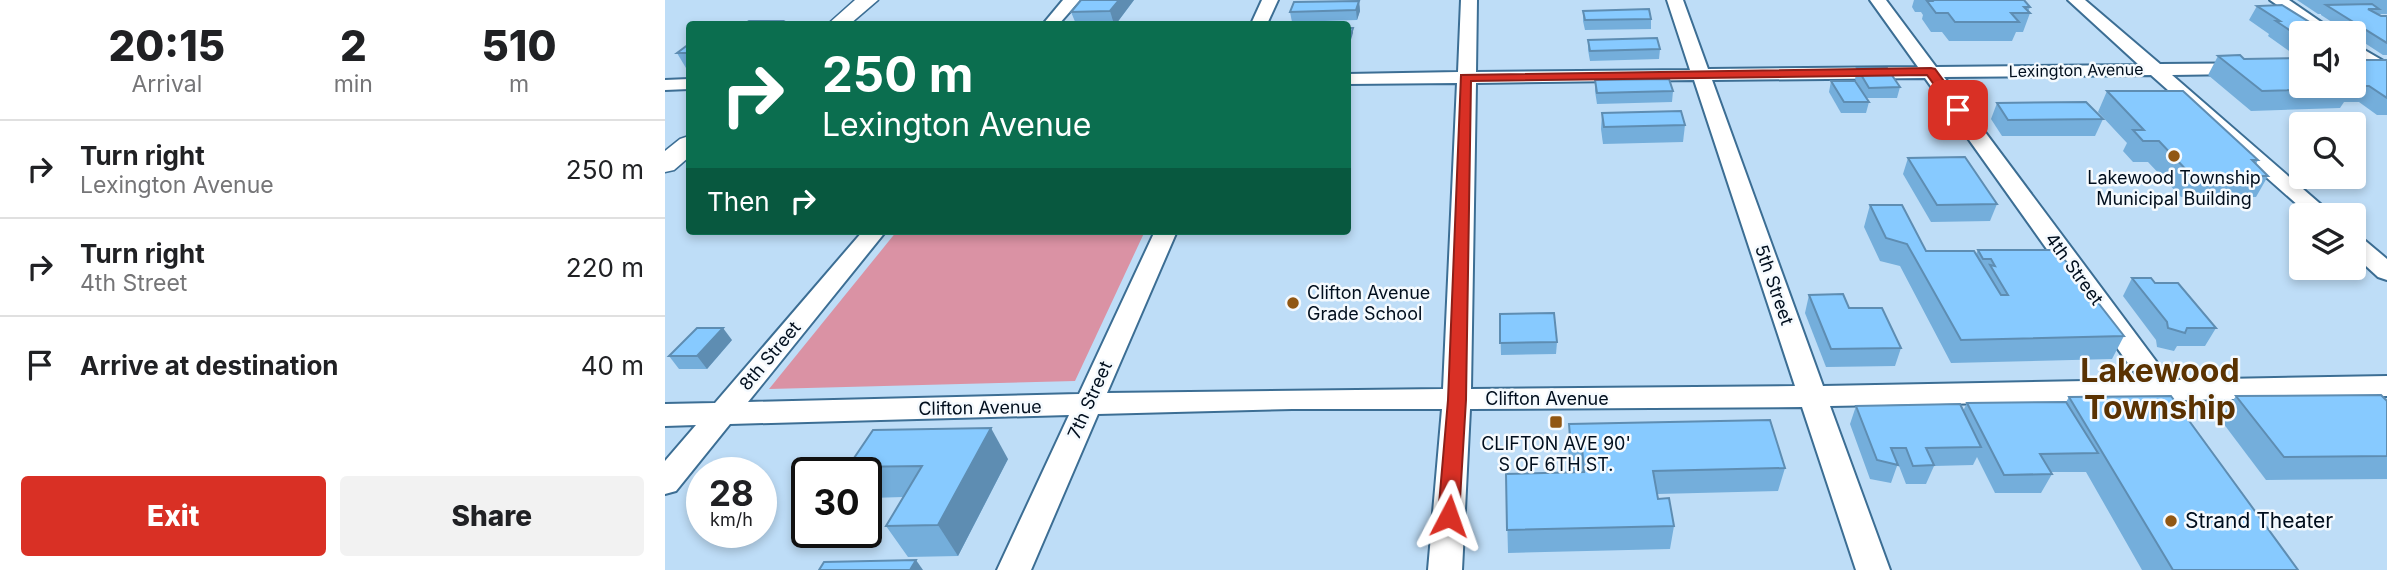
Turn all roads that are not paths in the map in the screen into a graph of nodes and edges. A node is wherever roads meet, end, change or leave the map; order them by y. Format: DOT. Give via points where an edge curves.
graph roads {
  1 [pos="869,0"];
  2 [pos="1072,0"];
  3 [pos="1270,0"];
  4 [pos="1469,0"];
  5 [pos="1675,0"];
  6 [pos="1878,0"];
  7 [pos="2076,0"];
  8 [pos="2278,0"];
  9 [pos="842,21"];
  10 [pos="1054,21"];
  11 [pos="1260,21"];
  12 [pos="2310,21"];
  13 [pos="2366,56"];
  14 [pos="2366,67"];
  15 [pos="2289,68"];
  16 [pos="2385,68"];
  17 [pos="2157,70"];
  18 [pos="1931,72"];
  19 [pos="1700,74"];
  20 [pos="1465,78"];
  21 [pos="1351,79"];
  22 [pos="686,84"];
  23 [pos="665,85"];
  24 [pos="686,146"];
  25 [pos="665,164"];
  26 [pos="2308,203"];
  27 [pos="873,235"];
  28 [pos="1164,235"];
  29 [pos="2366,254"];
  30 [pos="2387,272"];
  31 [pos="2387,386"];
  32 [pos="2162,391"];
  33 [pos="1812,396"];
  34 [pos="1457,400"];
  35 [pos="1087,406"];
  36 [pos="722,414"];
  37 [pos="665,415"];
  38 [pos="2187,424"];
  39 [pos="665,482"];
  40 [pos="1014,570"];
  41 [pos="1445,570"];
  42 [pos="1873,570"];
  1 -- 9 [label="main road"];
  2 -- 10 [label="street"];
  3 -- 11 [label="street"];
  4 -- 20 [label="street"];
  5 -- 19 [label="street, 5th Street"];
  6 -- 18 [label="street, 4th Street"];
  7 -- 17 [label="street"];
  8 -- 12 [label="street"];
  13 -- 16 [label="street"];
  14 -- 16 [label="street"];
  15 -- 17 [label="street, Lexington Avenue"];
  17 -- 18 [label="street, Lexington Avenue"];
  17 -- 26 [label="street"];
  18 -- 19 [label="street, Lexington Avenue"];
  18 -- 32 [label="street, 4th Street"];
  19 -- 20 [label="street, Lexington Avenue"];
  19 -- 33 [label="street, 5th Street"];
  20 -- 21 [label="street, Lexington Avenue"];
  20 -- 34 [label="street"];
  22 -- 23 [label="street"];
  24 -- 25 [label="main road"];
  27 -- 36 [label="street, 8th Street"];
  28 -- 35 [label="street, 7th Street"];
  29 -- 30 [label="street"];
  31 -- 32 [label="street, Clifton Avenue"];
  32 -- 33 [label="street, Clifton Avenue"];
  32 -- 38 [label="street, 4th Street"];
  33 -- 34 [label="street, Clifton Avenue"];
  33 -- 42 [label="street, 5th Street"];
  34 -- 35 [label="street, Clifton Avenue" via="1292,399"];
  34 -- 41 [label="street"];
  35 -- 36 [label="street, Clifton Avenue"];
  35 -- 40 [label="street, 7th Street"];
  36 -- 37 [label="street, Clifton Avenue"];
  36 -- 39 [label="street, 8th Street"];
}
